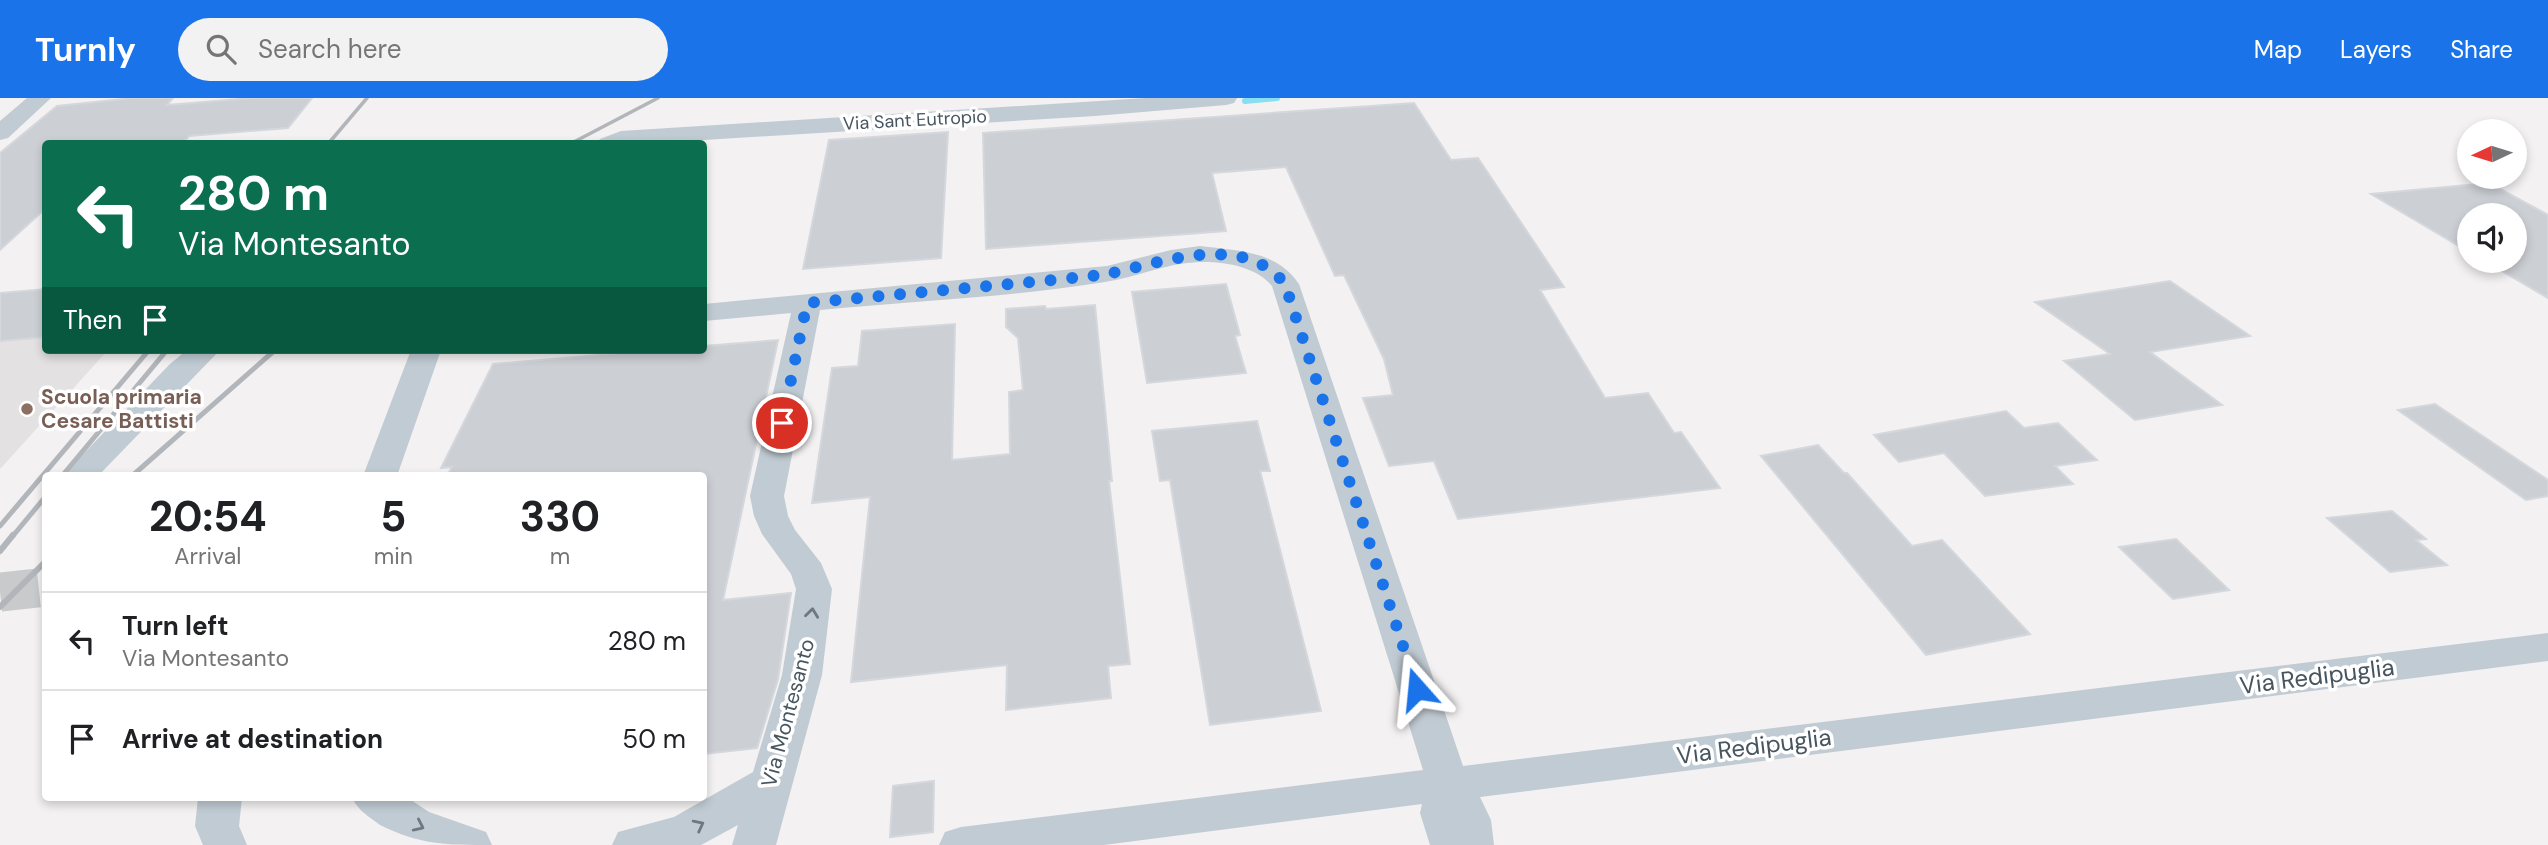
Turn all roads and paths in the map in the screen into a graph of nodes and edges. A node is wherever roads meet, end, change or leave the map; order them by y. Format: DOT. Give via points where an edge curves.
graph roads {
  1 [pos="40,98"];
  2 [pos="1225,98"];
  3 [pos="0,133"];
  4 [pos="616,140"];
  5 [pos="807,303"];
  6 [pos="707,312"];
  7 [pos="200,354"];
  8 [pos="425,354"];
  9 [pos="83,472"];
  10 [pos="381,472"];
  11 [pos="2548,647"];
  12 [pos="769,784"];
  13 [pos="1448,784"];
  14 [pos="220,801"];
  15 [pos="378,801"];
  16 [pos="225,845"];
  17 [pos="470,845"];
  18 [pos="634,845"];
  19 [pos="754,845"];
  20 [pos="961,845"];
  21 [pos="1452,845"];
  22 [pos="1472,845"];
  1 -- 3 [label="street"];
  2 -- 4 [label="street, Via Sant Eutropio"];
  5 -- 6 [label="street"];
  12 -- 5 [label="street, Via Montesanto, one-way" via="802,675 813,611 814,589 808,572 780,534 767,496"];
  5 -- 13 [label="street" via="1107,274 1200,254 1254,261 1275,271 1285,284 1307,348"];
  7 -- 9 [label="street"];
  8 -- 10 [label="street"];
  11 -- 13 [label="street, Via Redipuglia"];
  18 -- 12 [label="street, one-way" via="684,832"];
  12 -- 19 [label="street, Via Montesanto"];
  13 -- 20 [label="street, Via Redipuglia"];
  13 -- 21 [label="street" via="1442,813"];
  13 -- 22 [label="street" via="1467,810"];
  14 -- 16 [label="street" via="217,826"];
  15 -- 17 [label="street, one-way" via="414,825"];
}
